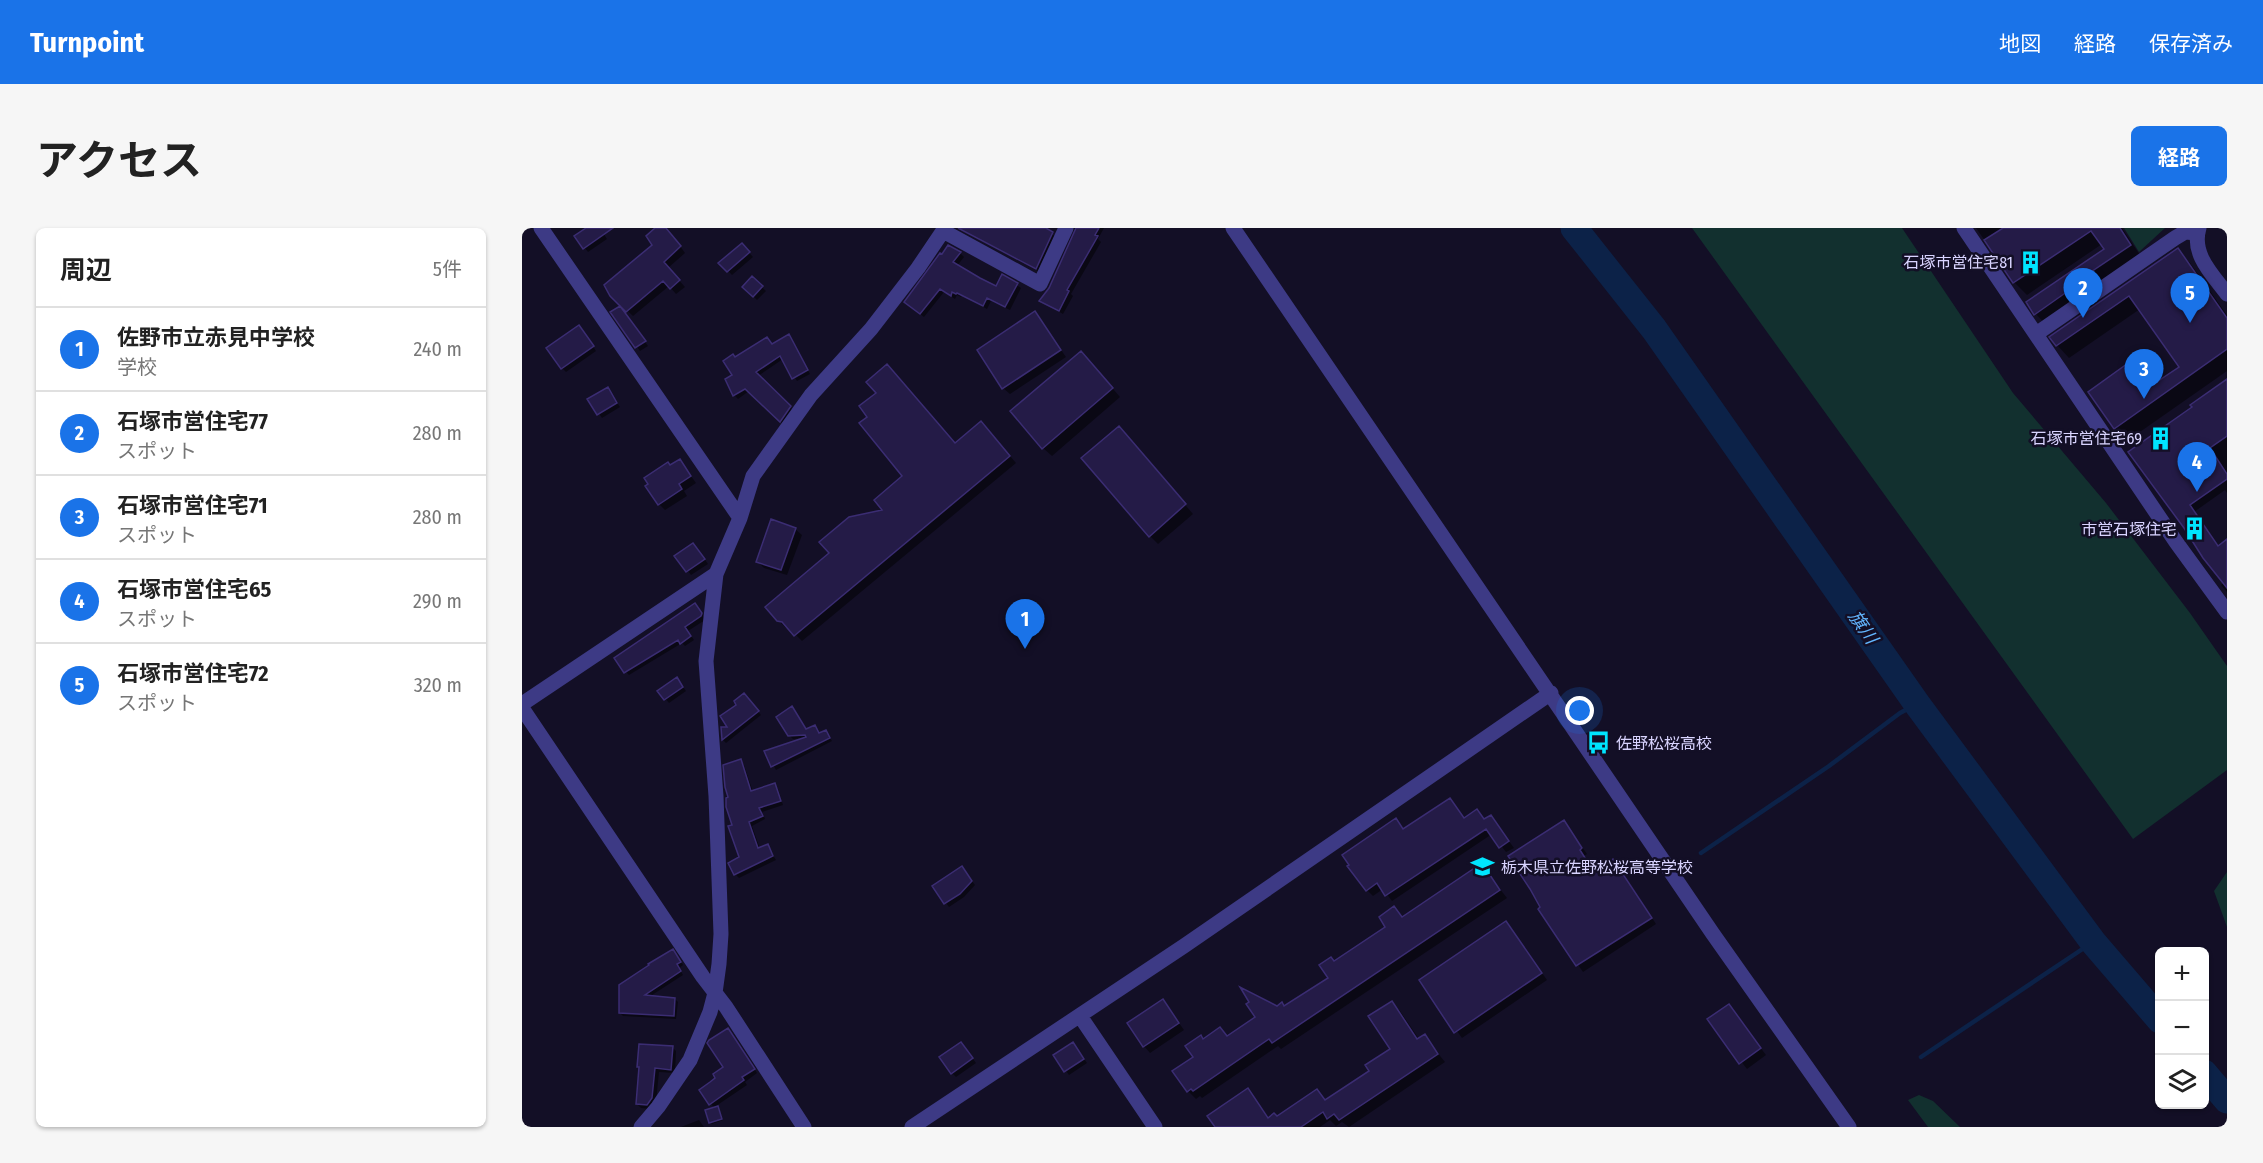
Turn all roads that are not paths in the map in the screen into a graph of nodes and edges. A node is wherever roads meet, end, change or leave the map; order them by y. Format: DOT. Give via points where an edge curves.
graph roads {
  1 [pos="541,228"];
  2 [pos="1066,228"];
  3 [pos="1233,228"];
  4 [pos="1964,228"];
  5 [pos="944,230"];
  6 [pos="2198,230"];
  7 [pos="2227,294"];
  8 [pos="2036,334"];
  9 [pos="740,518"];
  10 [pos="716,574"];
  11 [pos="2227,612"];
  12 [pos="1551,693"];
  13 [pos="522,706"];
  14 [pos="715,993"];
  15 [pos="1080,1016"];
  16 [pos="641,1127"];
  17 [pos="804,1127"];
  18 [pos="912,1127"];
  19 [pos="1155,1127"];
  20 [pos="1849,1127"];
  1 -- 9 [label="street"];
  2 -- 5 [label="street" via="1040,284"];
  3 -- 12 [label="street"];
  4 -- 8 [label="street"];
  5 -- 9 [label="street" via="871,328 810,396 776,443 753,476"];
  6 -- 7 [label="street" via="2200,257"];
  6 -- 8 [label="street" via="2175,237"];
  8 -- 11 [label="street"];
  9 -- 10 [label="street"];
  10 -- 13 [label="street"];
  10 -- 14 [label="street" via="706,661 721,934"];
  12 -- 15 [label="street"];
  12 -- 20 [label="street"];
  13 -- 14 [label="street"];
  14 -- 16 [label="street" via="690,1060"];
  14 -- 17 [label="street"];
  15 -- 18 [label="street"];
  15 -- 19 [label="street"];
}
